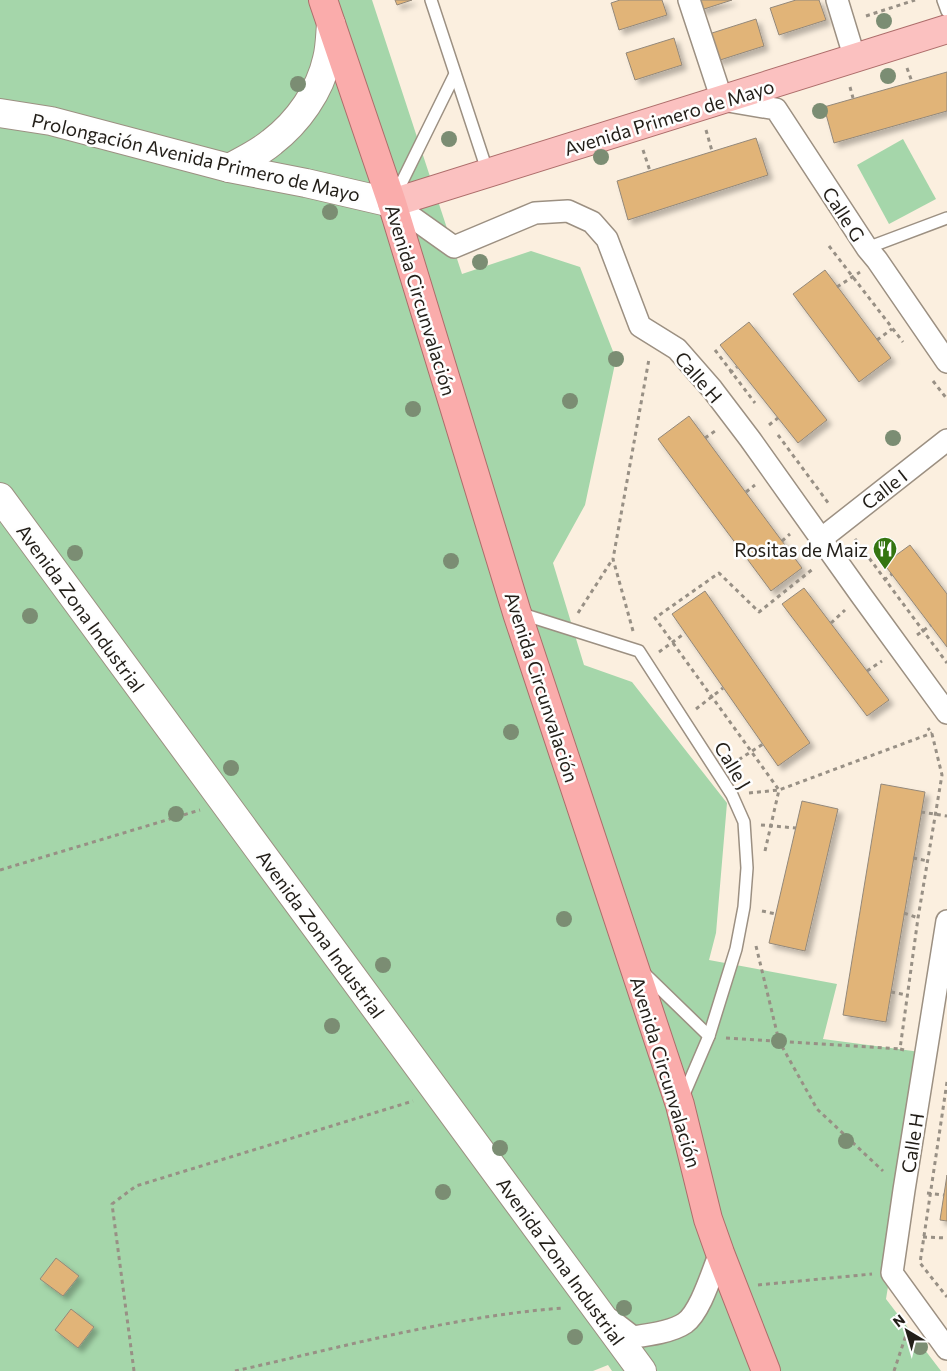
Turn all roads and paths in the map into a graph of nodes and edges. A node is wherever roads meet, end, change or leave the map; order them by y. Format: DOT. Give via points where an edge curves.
graph roads {
  1 [pos="431,0"];
  2 [pos="689,0"];
  3 [pos="837,0"];
  4 [pos="915,0"];
  5 [pos="944,0"];
  6 [pos="947,11"];
  7 [pos="327,12"];
  8 [pos="844,24"];
  9 [pos="947,29"];
  10 [pos="855,59"];
  11 [pos="455,74"];
  12 [pos="722,100"];
  13 [pos="0,113"];
  14 [pos="229,168"];
  15 [pos="488,174"];
  16 [pos="392,204"];
  17 [pos="947,218"];
  18 [pos="829,246"];
  19 [pos="867,248"];
  20 [pos="640,326"];
  21 [pos="905,344"];
  22 [pos="947,362"];
  23 [pos="929,375"];
  24 [pos="947,399"];
  25 [pos="711,424"];
  26 [pos="716,431"];
  27 [pos="947,440"];
  28 [pos="749,478"];
  29 [pos="760,492"];
  30 [pos="0,497"];
  31 [pos="785,527"];
  32 [pos="790,534"];
  33 [pos="782,541"];
  34 [pos="795,541"];
  35 [pos="826,546"];
  36 [pos="613,559"];
  37 [pos="809,561"];
  38 [pos="814,568"];
  39 [pos="819,575"];
  40 [pos="839,604"];
  41 [pos="518,613"];
  42 [pos="850,618"];
  43 [pos="568,629"];
  44 [pos="685,633"];
  45 [pos="673,642"];
  46 [pos="639,651"];
  47 [pos="876,654"];
  48 [pos="646,662"];
  49 [pos="887,670"];
  50 [pos="723,688"];
  51 [pos="712,697"];
  52 [pos="683,719"];
  53 [pos="943,722"];
  54 [pos="926,726"];
  55 [pos="932,734"];
  56 [pos="763,744"];
  57 [pos="752,752"];
  58 [pos="718,773"];
  59 [pos="779,790"];
  60 [pos="732,795"];
  61 [pos="224,802"];
  62 [pos="921,812"];
  63 [pos="936,814"];
  64 [pos="947,816"];
  65 [pos="744,822"];
  66 [pos="796,828"];
  67 [pos="913,858"];
  68 [pos="928,861"];
  69 [pos="0,870"];
  70 [pos="904,913"];
  71 [pos="918,918"];
  72 [pos="947,921"];
  73 [pos="756,945"];
  74 [pos="633,962"];
  75 [pos="709,1036"];
  76 [pos="779,1041"];
  77 [pos="900,1050"];
  78 [pos="926,1054"];
  79 [pos="947,1082"];
  80 [pos="438,1094"];
  81 [pos="680,1104"];
  82 [pos="904,1190"];
  83 [pos="720,1253"];
  84 [pos="892,1273"];
  85 [pos="733,1288"];
  86 [pos="947,1297"];
  87 [pos="593,1306"];
  88 [pos="916,1306"];
  89 [pos="947,1348"];
  90 [pos="134,1371"];
  91 [pos="235,1371"];
  92 [pos="642,1371"];
  93 [pos="766,1371"];
  94 [pos="894,1371"];
  1 -- 11 [label="lane"];
  2 -- 12 [label="street"];
  3 -- 8 [label="street"];
  4 -- 8 [label="path"];
  5 -- 6 [label="lane"];
  7 -- 14 [label="main road" via="328,58 312,96 301,113 272,142"];
  7 -- 16 [label="highway, Avenida Circunvalación"];
  8 -- 10 [label="street"];
  9 -- 10 [label="main road, Avenida Primero de Mayo"];
  10 -- 12 [label="main road, Avenida Primero de Mayo"];
  11 -- 15 [label="lane"];
  11 -- 16 [label="lane"];
  12 -- 15 [label="main road, Avenida Primero de Mayo"];
  12 -- 19 [label="street, Calle G" via="776,109"];
  13 -- 14 [label="main road, Prolongación Avenida Primero de Mayo" via="93,131"];
  14 -- 16 [label="main road, Prolongación Avenida Primero de Mayo"];
  15 -- 16 [label="main road, Avenida Primero de Mayo"];
  16 -- 20 [label="street" via="454,247 535,213 568,211 592,222 607,239"];
  16 -- 41 [label="highway, Avenida Circunvalación"];
  17 -- 19 [label="lane"];
  18 -- 21 [label="path"];
  19 -- 22 [label="street, Calle G"];
  20 -- 35 [label="street, Calle H" via="677,349 712,389"];
  20 -- 36 [label="path" via="649,356"];
  23 -- 24 [label="path"];
  25 -- 26 [label="path"];
  27 -- 35 [label="street, Calle I"];
  28 -- 29 [label="path"];
  30 -- 61 [label="main road, Avenida Zona Industrial"];
  31 -- 32 [label="path"];
  32 -- 33 [label="path"];
  32 -- 34 [label="path"];
  35 -- 38 [label="path"];
  35 -- 53 [label="street, Calle H"];
  36 -- 43 [label="path"];
  36 -- 46 [label="path"];
  37 -- 38 [label="path"];
  38 -- 39 [label="path"];
  38 -- 45 [label="path" via="759,612 719,573 655,618"];
  40 -- 42 [label="path"];
  41 -- 43 [label="lane"];
  41 -- 74 [label="highway, Avenida Circunvalación"];
  43 -- 46 [label="lane"];
  44 -- 45 [label="path"];
  45 -- 48 [label="path"];
  45 -- 51 [label="path"];
  46 -- 48 [label="lane, Calle J"];
  47 -- 49 [label="path"];
  48 -- 52 [label="lane, Calle J"];
  50 -- 51 [label="path"];
  51 -- 52 [label="path"];
  51 -- 57 [label="path"];
  52 -- 58 [label="lane, Calle J"];
  53 -- 55 [label="path"];
  54 -- 55 [label="path"];
  55 -- 59 [label="path"];
  55 -- 63 [label="path" via="942,775"];
  56 -- 57 [label="path"];
  57 -- 58 [label="path"];
  57 -- 59 [label="path"];
  58 -- 60 [label="lane, Calle J"];
  59 -- 60 [label="path"];
  60 -- 65 [label="lane, Calle J"];
  61 -- 69 [label="path"];
  61 -- 80 [label="main road, Avenida Zona Industrial"];
  62 -- 63 [label="path"];
  63 -- 64 [label="path"];
  63 -- 68 [label="path"];
  65 -- 66 [label="path"];
  65 -- 75 [label="lane, Calle J" via="747,868 744,907 736,949"];
  67 -- 68 [label="path"];
  68 -- 71 [label="path"];
  70 -- 71 [label="path"];
  71 -- 77 [label="path"];
  72 -- 78 [label="street, Calle H"];
  73 -- 76 [label="path"];
  74 -- 75 [label="lane"];
  74 -- 81 [label="highway, Avenida Circunvalación"];
  75 -- 76 [label="path"];
  75 -- 81 [label="lane, Calle J"];
  76 -- 77 [label="path"];
  76 -- 82 [label="path" via="817,1108"];
  77 -- 78 [label="path"];
  78 -- 82 [label="street, Calle H"];
  79 -- 86 [label="path" via="920,1263"];
  80 -- 87 [label="main road, Avenida Zona Industrial"];
  80 -- 90 [label="path" via="136,1186 112,1204"];
  81 -- 83 [label="highway, Avenida Circunvalación" via="708,1218"];
  82 -- 84 [label="street, Calle H"];
  83 -- 85 [label="highway, Avenida Circunvalación"];
  83 -- 87 [label="street" via="698,1306 685,1323 659,1334 633,1337"];
  84 -- 85 [label="path"];
  84 -- 88 [label="street"];
  85 -- 93 [label="highway, Avenida Circunvalación"];
  87 -- 91 [label="path" via="526,1310"];
  87 -- 92 [label="main road, Avenida Zona Industrial"];
  88 -- 89 [label="street"];
  88 -- 94 [label="path"];
}
